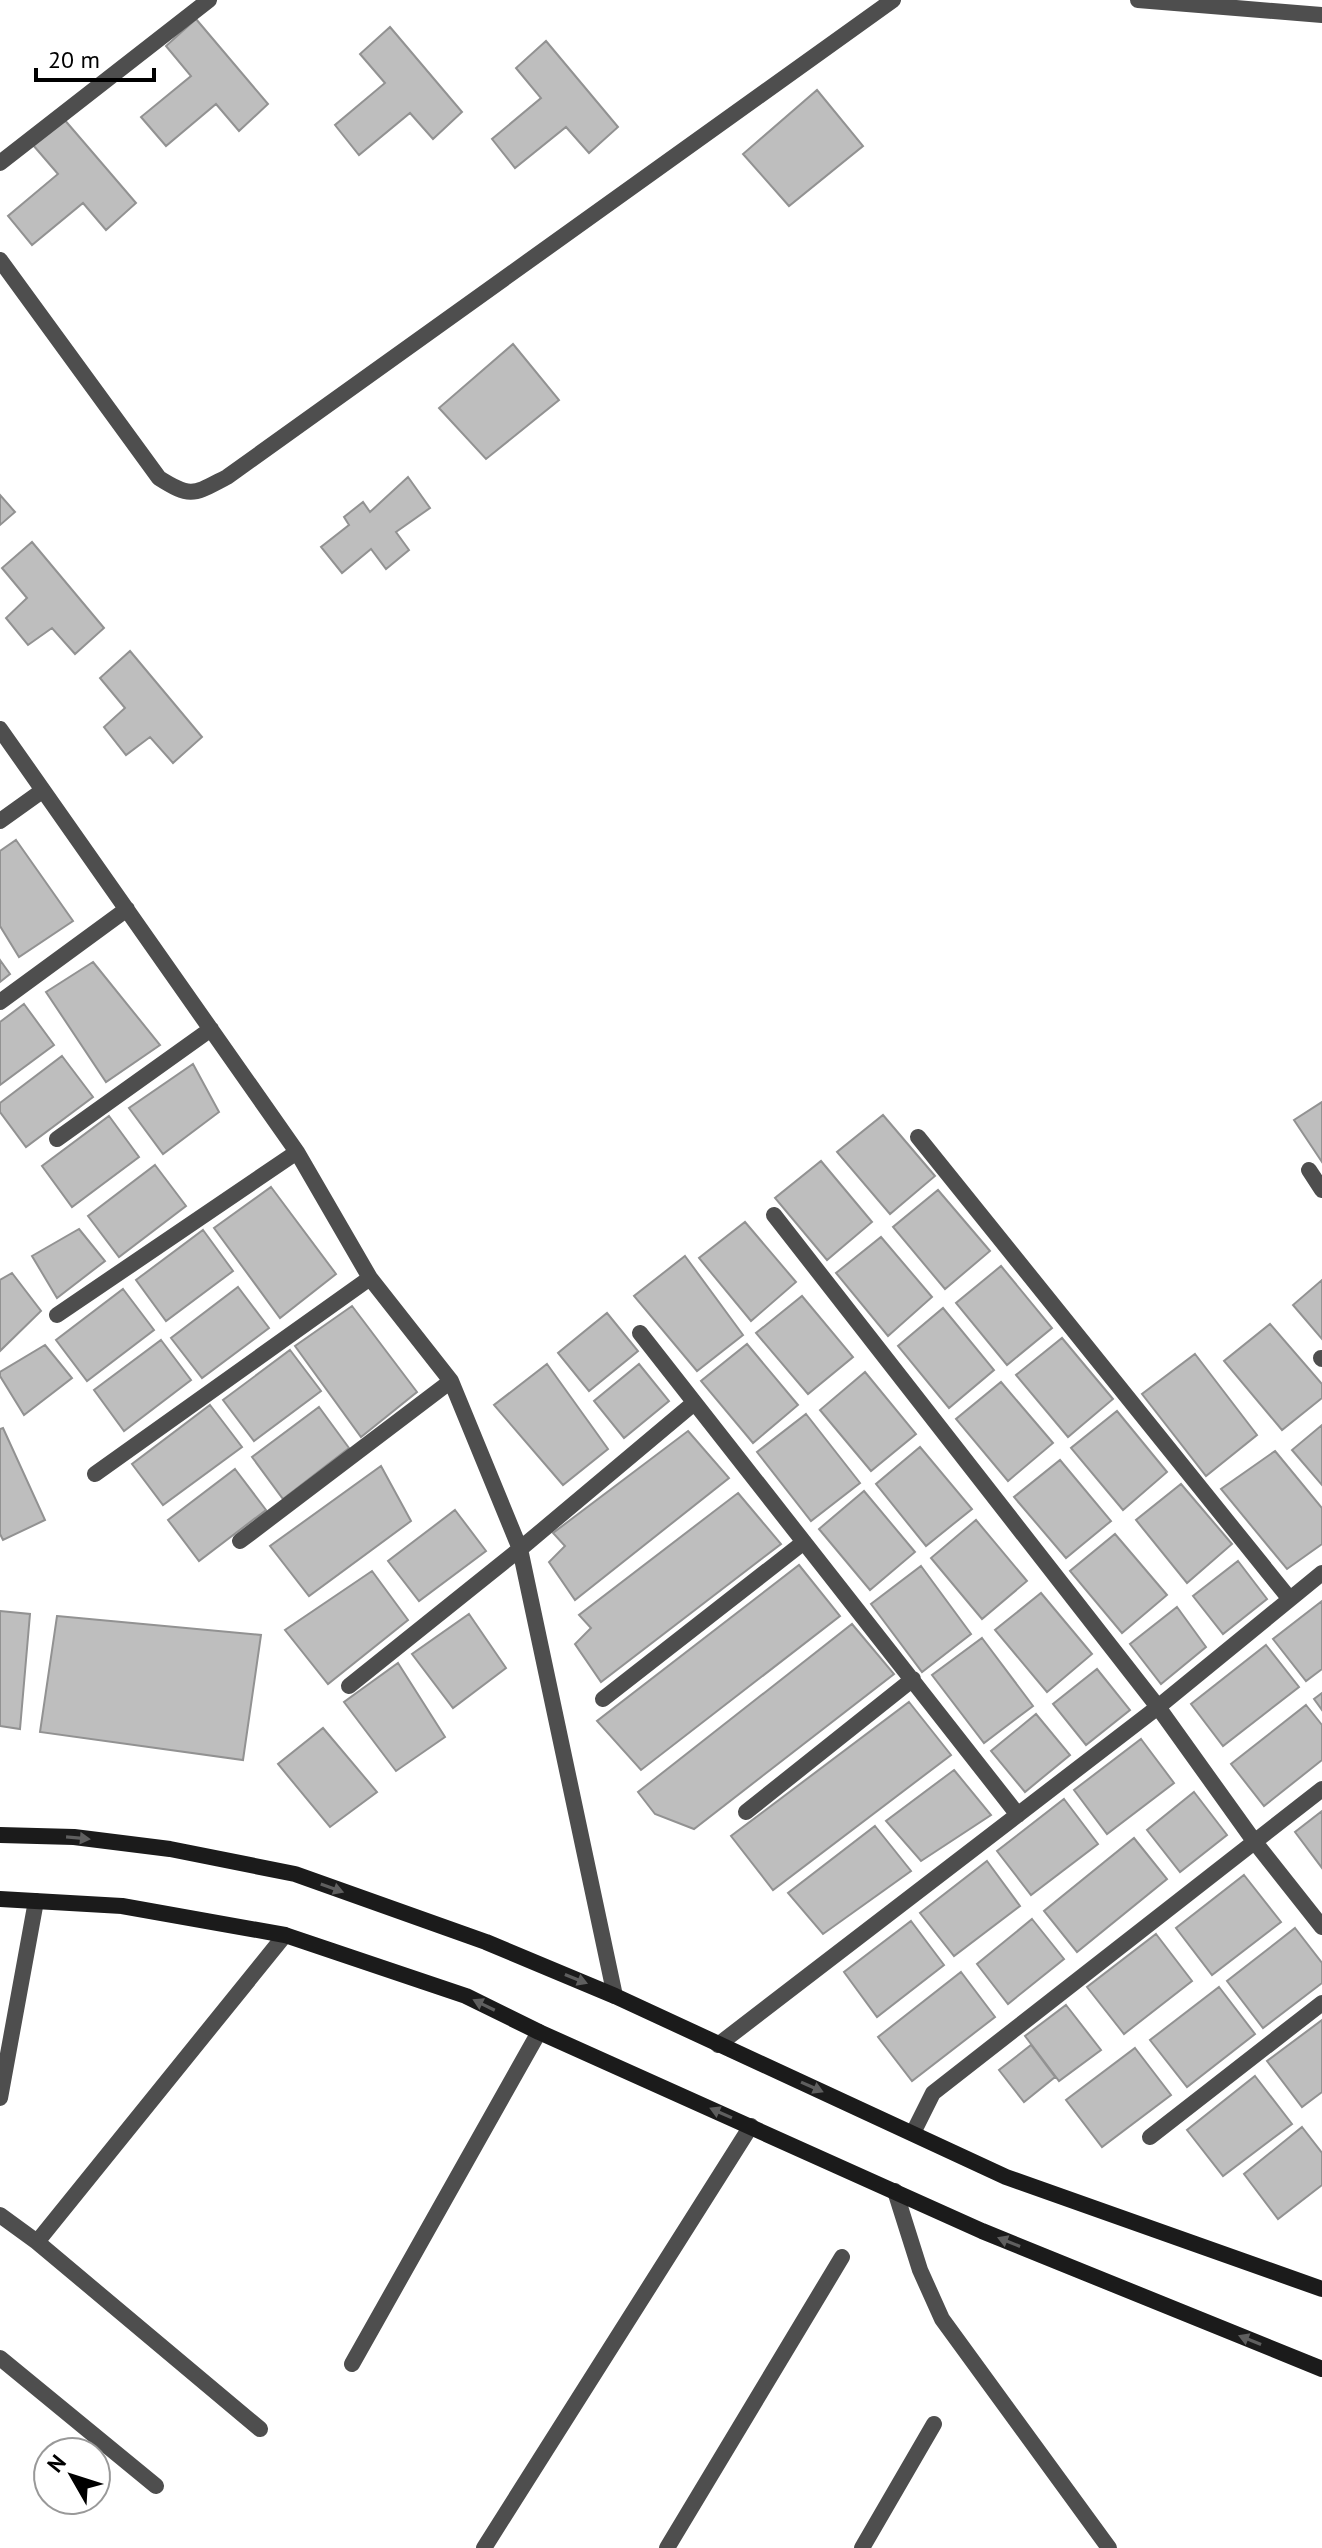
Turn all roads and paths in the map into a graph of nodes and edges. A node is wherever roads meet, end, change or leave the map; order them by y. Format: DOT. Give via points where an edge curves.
graph roads {
  1 [pos="209,0"];
  2 [pos="893,0"];
  3 [pos="1138,0"];
  4 [pos="1322,15"];
  5 [pos="0,163"];
  6 [pos="0,260"];
  7 [pos="0,729"];
  8 [pos="42,791"];
  9 [pos="0,821"];
  10 [pos="127,909"];
  11 [pos="0,1002"];
  12 [pos="211,1029"];
  13 [pos="918,1137"];
  14 [pos="57,1139"];
  15 [pos="297,1152"];
  16 [pos="1309,1170"];
  17 [pos="1322,1190"];
  18 [pos="774,1215"];
  19 [pos="370,1278"];
  20 [pos="57,1315"];
  21 [pos="640,1333"];
  22 [pos="451,1381"];
  23 [pos="694,1403"];
  24 [pos="95,1474"];
  25 [pos="240,1541"];
  26 [pos="804,1542"];
  27 [pos="520,1549"];
  28 [pos="1322,1573"];
  29 [pos="1289,1598"];
  30 [pos="913,1679"];
  31 [pos="349,1686"];
  32 [pos="603,1699"];
  33 [pos="1158,1707"];
  34 [pos="1322,1789"];
  35 [pos="746,1812"];
  36 [pos="1018,1815"];
  37 [pos="0,1835"];
  38 [pos="1254,1841"];
  39 [pos="0,1899"];
  40 [pos="36,1901"];
  41 [pos="1322,1927"];
  42 [pos="285,1935"];
  43 [pos="615,1996"];
  44 [pos="1322,2003"];
  45 [pos="539,2032"];
  46 [pos="718,2045"];
  47 [pos="0,2098"];
  48 [pos="751,2126"];
  49 [pos="913,2133"];
  50 [pos="1150,2137"];
  51 [pos="895,2191"];
  52 [pos="0,2215"];
  53 [pos="37,2242"];
  54 [pos="842,2257"];
  55 [pos="1322,2289"];
  56 [pos="0,2358"];
  57 [pos="352,2364"];
  58 [pos="1322,2369"];
  59 [pos="934,2424"];
  60 [pos="260,2429"];
  61 [pos="156,2486"];
  62 [pos="484,2548"];
  63 [pos="667,2548"];
  64 [pos="862,2548"];
  65 [pos="1109,2548"];
  1 -- 5 [label="street"];
  2 -- 6 [label="street" via="227,477 197,493 180,491 159,478"];
  3 -- 4 [label="street"];
  7 -- 8 [label="street"];
  8 -- 9 [label="street"];
  8 -- 10 [label="street"];
  10 -- 11 [label="street"];
  10 -- 12 [label="street"];
  12 -- 14 [label="street"];
  12 -- 15 [label="street"];
  13 -- 29 [label="street"];
  15 -- 19 [label="street"];
  15 -- 20 [label="street"];
  16 -- 17 [label="street"];
  18 -- 33 [label="street"];
  19 -- 22 [label="street"];
  19 -- 24 [label="street"];
  21 -- 23 [label="street"];
  22 -- 25 [label="street"];
  22 -- 27 [label="street"];
  23 -- 26 [label="street"];
  23 -- 27 [label="street"];
  26 -- 30 [label="street"];
  26 -- 32 [label="street"];
  27 -- 31 [label="street"];
  27 -- 43 [label="street"];
  28 -- 29 [label="street"];
  29 -- 33 [label="street"];
  30 -- 35 [label="street"];
  30 -- 36 [label="street"];
  33 -- 36 [label="street"];
  33 -- 38 [label="street"];
  34 -- 38 [label="street"];
  36 -- 46 [label="street"];
  37 -- 43 [label="main road, one-way" via="74,1837 170,1849 295,1874 486,1942"];
  38 -- 41 [label="street"];
  38 -- 49 [label="street" via="933,2093"];
  39 -- 40 [label="main road"];
  40 -- 42 [label="main road" via="122,1906"];
  40 -- 47 [label="street"];
  45 -- 42 [label="main road, one-way" via="466,1996"];
  42 -- 53 [label="street"];
  43 -- 46 [label="main road"];
  44 -- 50 [label="street"];
  48 -- 45 [label="main road, one-way"];
  45 -- 57 [label="street"];
  46 -- 49 [label="main road, one-way"];
  48 -- 51 [label="main road"];
  48 -- 62 [label="street"];
  49 -- 55 [label="main road" via="1006,2177"];
  58 -- 51 [label="main road, one-way"];
  51 -- 65 [label="street" via="942,2319"];
  52 -- 53 [label="street"];
  53 -- 60 [label="street"];
  54 -- 63 [label="street"];
  56 -- 61 [label="street"];
  59 -- 64 [label="street"];
}
